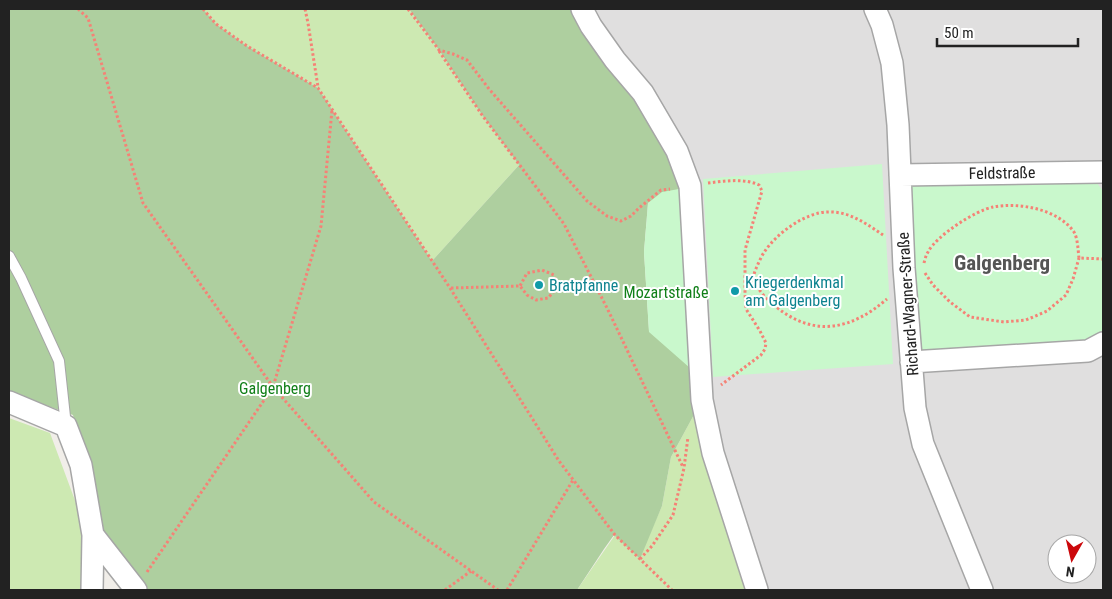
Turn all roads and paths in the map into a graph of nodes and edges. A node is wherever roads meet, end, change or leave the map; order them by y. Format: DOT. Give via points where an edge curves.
graph roads {
  1 [pos="78,9"];
  2 [pos="203,9"];
  3 [pos="305,9"];
  4 [pos="408,9"];
  5 [pos="582,9"];
  6 [pos="875,9"];
  7 [pos="439,50"];
  8 [pos="318,88"];
  9 [pos="332,109"];
  10 [pos="1103,172"];
  11 [pos="900,175"];
  12 [pos="690,186"];
  13 [pos="903,252"];
  14 [pos="9,256"];
  15 [pos="1080,258"];
  16 [pos="1103,258"];
  17 [pos="745,280"];
  18 [pos="754,280"];
  19 [pos="904,282"];
  20 [pos="520,286"];
  21 [pos="450,288"];
  22 [pos="1103,343"];
  23 [pos="912,362"];
  24 [pos="272,387"];
  25 [pos="702,400"];
  26 [pos="9,402"];
  27 [pos="66,426"];
  28 [pos="689,435"];
  29 [pos="684,468"];
  30 [pos="573,480"];
  31 [pos="93,535"];
  32 [pos="640,559"];
  33 [pos="471,571"];
  34 [pos="92,590"];
  35 [pos="136,590"];
  36 [pos="445,590"];
  37 [pos="498,590"];
  38 [pos="507,590"];
  39 [pos="672,590"];
  40 [pos="758,590"];
  41 [pos="982,590"];
  1 -- 24 [label="path" via="88,18 143,203"];
  2 -- 8 [label="path" via="216,24 247,46"];
  3 -- 8 [label="path"];
  4 -- 7 [label="path"];
  5 -- 12 [label="street" via="615,60 643,93 677,151"];
  6 -- 11 [label="street, Richard-Wagner-Straße" via="892,63"];
  7 -- 12 [label="path" via="467,60 587,201 607,216 621,221 661,190"];
  7 -- 29 [label="path" via="482,115 564,224"];
  8 -- 9 [label="path"];
  9 -- 21 [label="path"];
  9 -- 24 [label="path" via="321,226"];
  10 -- 11 [label="street, Feldstraße"];
  11 -- 13 [label="street, Richard-Wagner-Straße"];
  12 -- 17 [label="path" via="725,181 759,185 762,191 745,250"];
  12 -- 25 [label="street"];
  13 -- 18 [label="path" via="868,224 849,215 828,212 805,217 783,231 764,251"];
  13 -- 19 [label="street, Richard-Wagner-Straße"];
  14 -- 27 [label="lane" via="59,361"];
  15 -- 15 [label="path" via="1075,234 1065,222 1040,209 1007,206 978,212 953,227 928,250 922,268 933,285 970,317 1004,322 1026,320 1047,312 1066,295"];
  15 -- 16 [label="path"];
  17 -- 18 [label="path"];
  17 -- 25 [label="path" via="746,309 760,331 765,349 761,356"];
  18 -- 19 [label="path" via="767,299 785,314 824,328 840,326 875,310"];
  19 -- 23 [label="street, Richard-Wagner-Straße"];
  20 -- 20 [label="path" via="536,300 548,298 557,288 554,275 542,270 527,273"];
  20 -- 21 [label="path"];
  21 -- 30 [label="path"];
  22 -- 23 [label="street" via="1088,351"];
  23 -- 41 [label="street, Richard-Wagner-Straße" via="915,408 923,444"];
  24 -- 33 [label="path" via="374,502"];
  24 -- 35 [label="path"];
  25 -- 40 [label="street" via="713,454"];
  26 -- 27 [label="street"];
  27 -- 31 [label="street" via="81,465"];
  28 -- 29 [label="path"];
  29 -- 32 [label="path" via="673,515"];
  30 -- 32 [label="path" via="615,535"];
  30 -- 38 [label="path"];
  31 -- 34 [label="street"];
  31 -- 35 [label="street"];
  32 -- 39 [label="path"];
  33 -- 36 [label="path"];
  33 -- 37 [label="path"];
}
